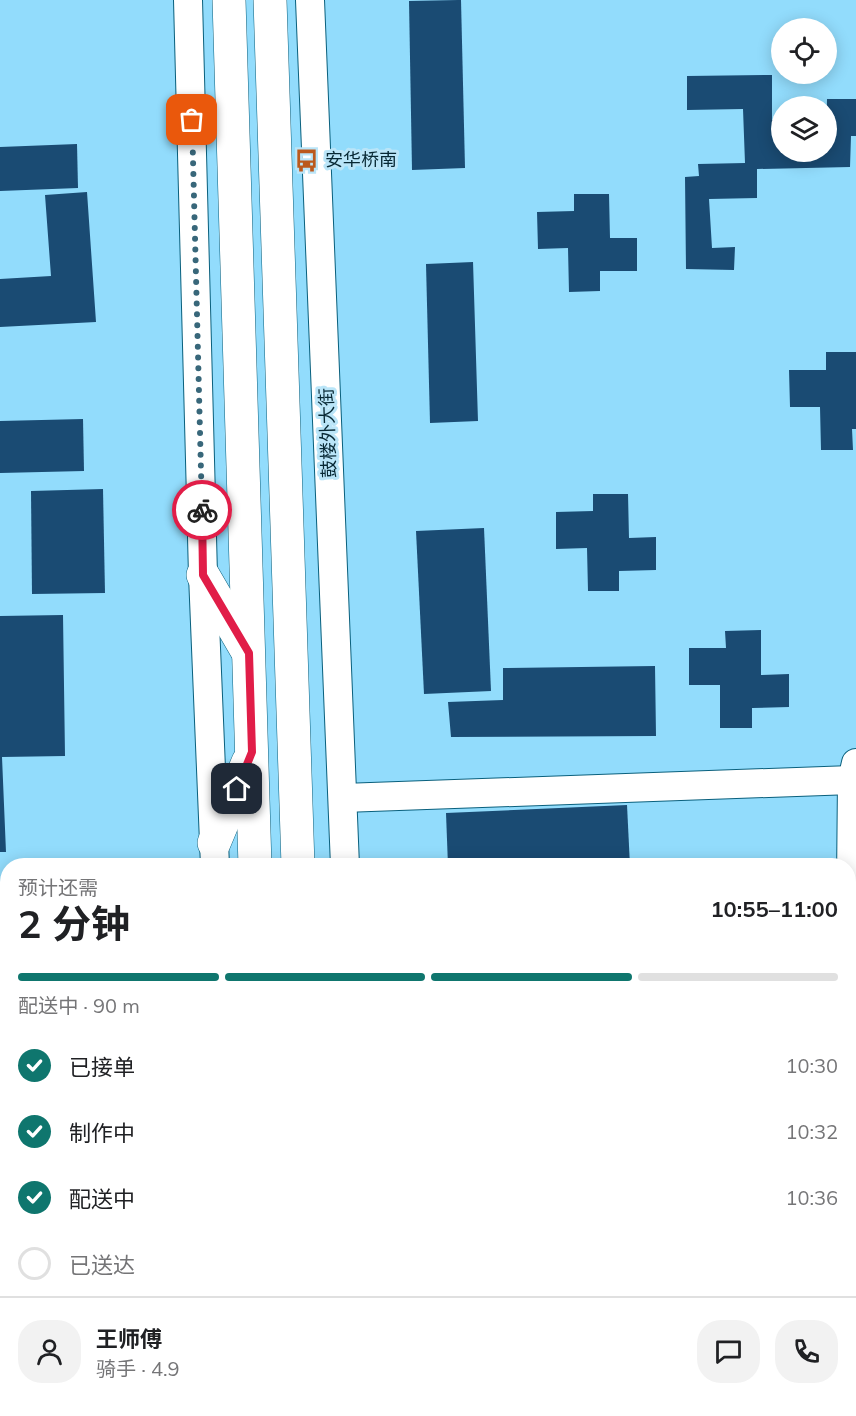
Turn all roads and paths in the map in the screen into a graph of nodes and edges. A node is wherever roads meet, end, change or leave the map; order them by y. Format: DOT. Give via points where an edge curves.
graph roads {
  1 [pos="188,0"];
  2 [pos="229,0"];
  3 [pos="270,0"];
  4 [pos="310,0"];
  5 [pos="203,575"];
  6 [pos="249,653"];
  7 [pos="252,752"];
  8 [pos="854,772"];
  9 [pos="343,798"];
  10 [pos="214,854"];
  11 [pos="255,858"];
  12 [pos="298,858"];
  13 [pos="345,858"];
  14 [pos="854,858"];
  1 -- 5 [label="street"];
  2 -- 6 [label="main road"];
  3 -- 12 [label="main road"];
  4 -- 9 [label="street, 鼓楼外大街"];
  5 -- 6 [label="main road"];
  5 -- 10 [label="street"];
  6 -- 7 [label="main road"];
  7 -- 10 [label="main road"];
  7 -- 11 [label="main road"];
  8 -- 9 [label="street"];
  8 -- 14 [label="street"];
  9 -- 13 [label="street, 鼓楼外大街"];
}
